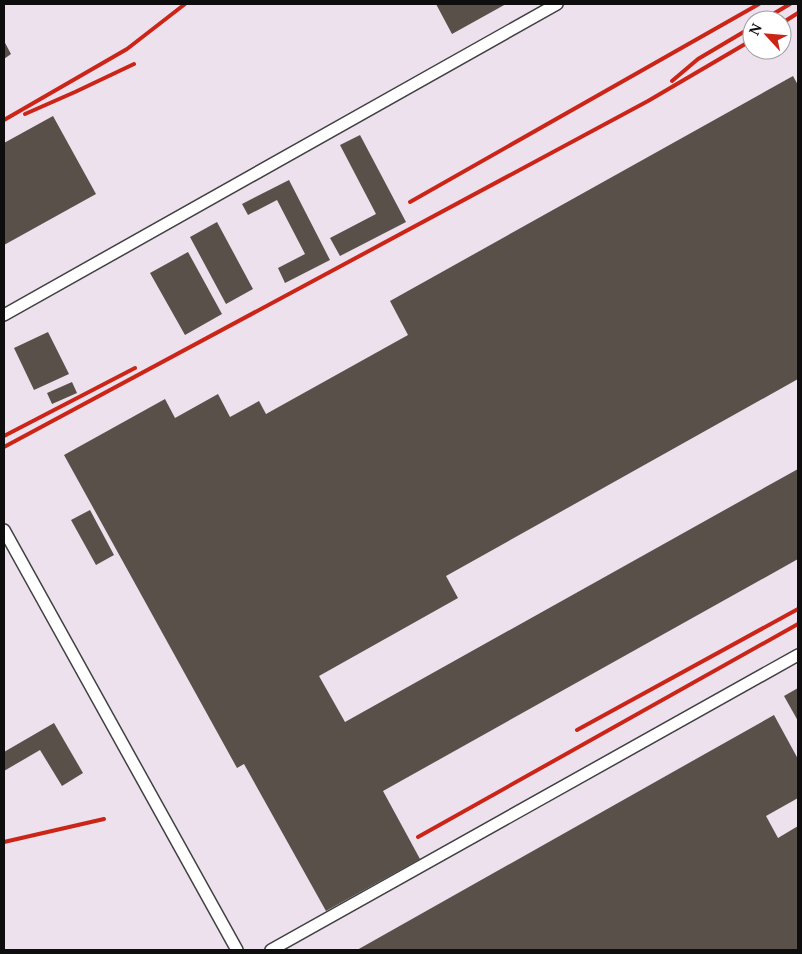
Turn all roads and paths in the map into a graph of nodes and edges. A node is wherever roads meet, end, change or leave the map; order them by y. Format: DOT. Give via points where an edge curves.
graph roads {
  1 [pos="557,4"];
  2 [pos="4,315"];
  3 [pos="4,530"];
  4 [pos="798,655"];
  5 [pos="237,950"];
  6 [pos="271,950"];
  1 -- 2 [label="lane"];
  3 -- 5 [label="lane"];
  4 -- 6 [label="lane"];
}
